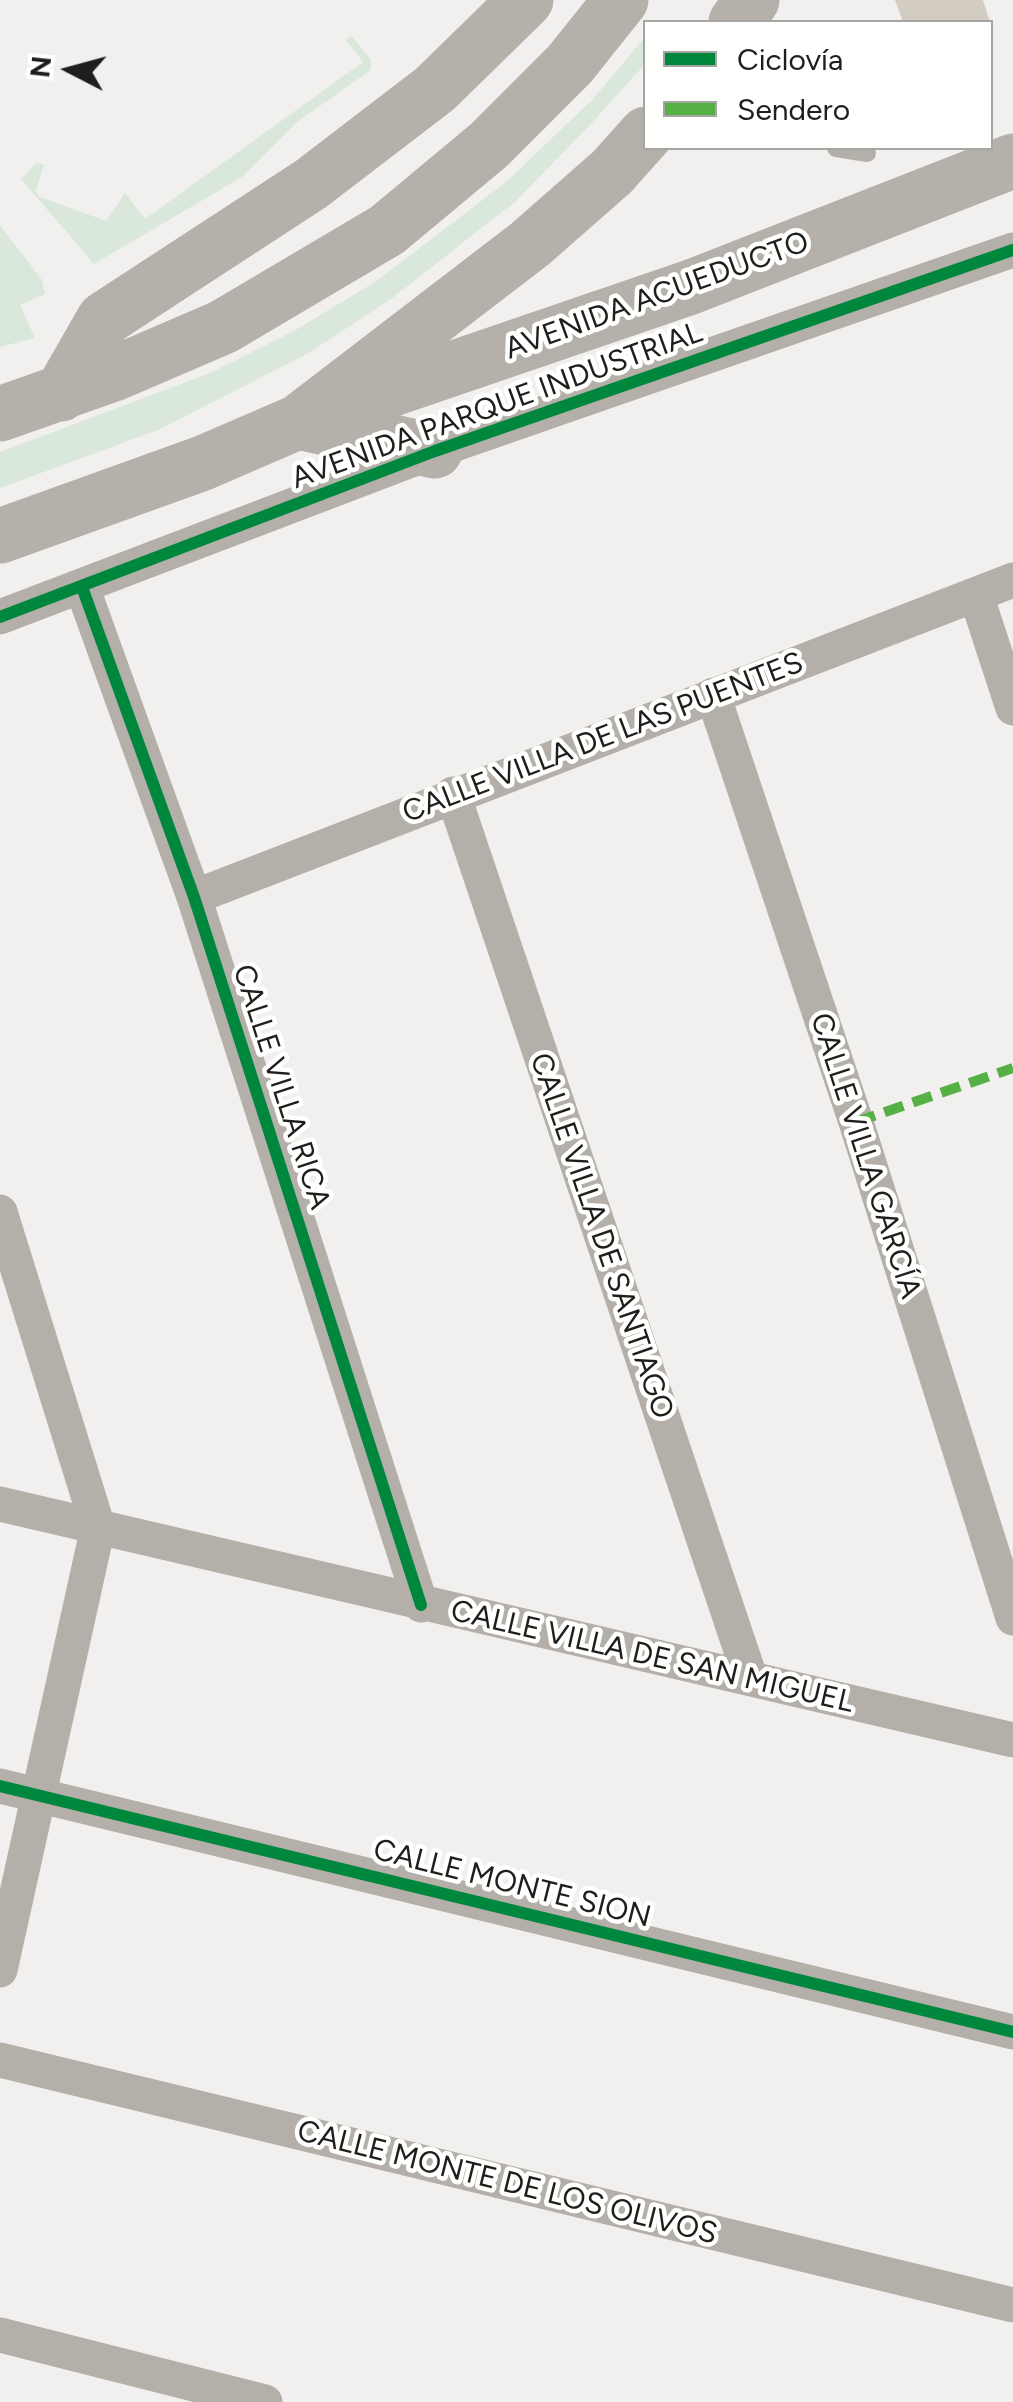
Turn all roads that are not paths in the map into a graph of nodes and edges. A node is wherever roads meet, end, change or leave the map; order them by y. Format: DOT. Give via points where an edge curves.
graph roads {
  1 [pos="526,0"];
  2 [pos="621,0"];
  3 [pos="643,137"];
  4 [pos="848,150"];
  5 [pos="866,153"];
  6 [pos="1013,162"];
  7 [pos="1013,250"];
  8 [pos="61,394"];
  9 [pos="0,414"];
  10 [pos="298,422"];
  11 [pos="435,451"];
  12 [pos="0,536"];
  13 [pos="1013,580"];
  14 [pos="82,587"];
  15 [pos="976,595"];
  16 [pos="0,617"];
  17 [pos="713,696"];
  18 [pos="1013,708"];
  19 [pos="453,794"];
  20 [pos="194,898"];
  21 [pos="0,1212"];
  22 [pos="0,1504"];
  23 [pos="98,1528"];
  24 [pos="420,1605"];
  25 [pos="1013,1618"];
  26 [pos="750,1677"];
  27 [pos="1013,1740"];
  28 [pos="0,1786"];
  29 [pos="42,1796"];
  30 [pos="0,1970"];
  31 [pos="1013,2032"];
  32 [pos="0,2060"];
  33 [pos="1013,2306"];
  34 [pos="0,2335"];
  35 [pos="265,2402"];
  1 -- 8 [label="main road" via="435,89 311,184 104,319"];
  2 -- 8 [label="main road" via="570,64 489,145 387,230 223,327"];
  3 -- 10 [label="main road" via="530,244"];
  4 -- 5 [label="lane"];
  6 -- 10 [label="main road, AVENIDA ACUEDUCTO" via="691,287"];
  7 -- 11 [label="street, AVENIDA PARQUE INDUSTRIAL"];
  8 -- 9 [label="main road"];
  10 -- 11 [label="main road"];
  10 -- 12 [label="main road"];
  11 -- 14 [label="street, AVENIDA PARQUE INDUSTRIAL"];
  13 -- 15 [label="street, CALLE VILLA DE LAS PUENTES"];
  14 -- 16 [label="street, AVENIDA PARQUE INDUSTRIAL"];
  14 -- 20 [label="street, CALLE VILLA RICA"];
  15 -- 17 [label="street, CALLE VILLA DE LAS PUENTES"];
  15 -- 18 [label="street"];
  17 -- 19 [label="street, CALLE VILLA DE LAS PUENTES"];
  17 -- 25 [label="street, CALLE VILLA GARCÍA"];
  19 -- 20 [label="street, CALLE VILLA DE LAS PUENTES"];
  19 -- 26 [label="street, CALLE VILLA DE SANTIAGO"];
  20 -- 24 [label="street, CALLE VILLA RICA"];
  21 -- 23 [label="street"];
  22 -- 23 [label="street, CALLE VILLA DE SAN MIGUEL"];
  23 -- 24 [label="street, CALLE VILLA DE SAN MIGUEL"];
  23 -- 29 [label="street"];
  24 -- 26 [label="street, CALLE VILLA DE SAN MIGUEL"];
  26 -- 27 [label="street, CALLE VILLA DE SAN MIGUEL"];
  28 -- 29 [label="street, CALLE MONTE SION"];
  29 -- 30 [label="street"];
  29 -- 31 [label="street, CALLE MONTE SION"];
  32 -- 33 [label="street, CALLE MONTE DE LOS OLIVOS"];
  34 -- 35 [label="street"];
}
